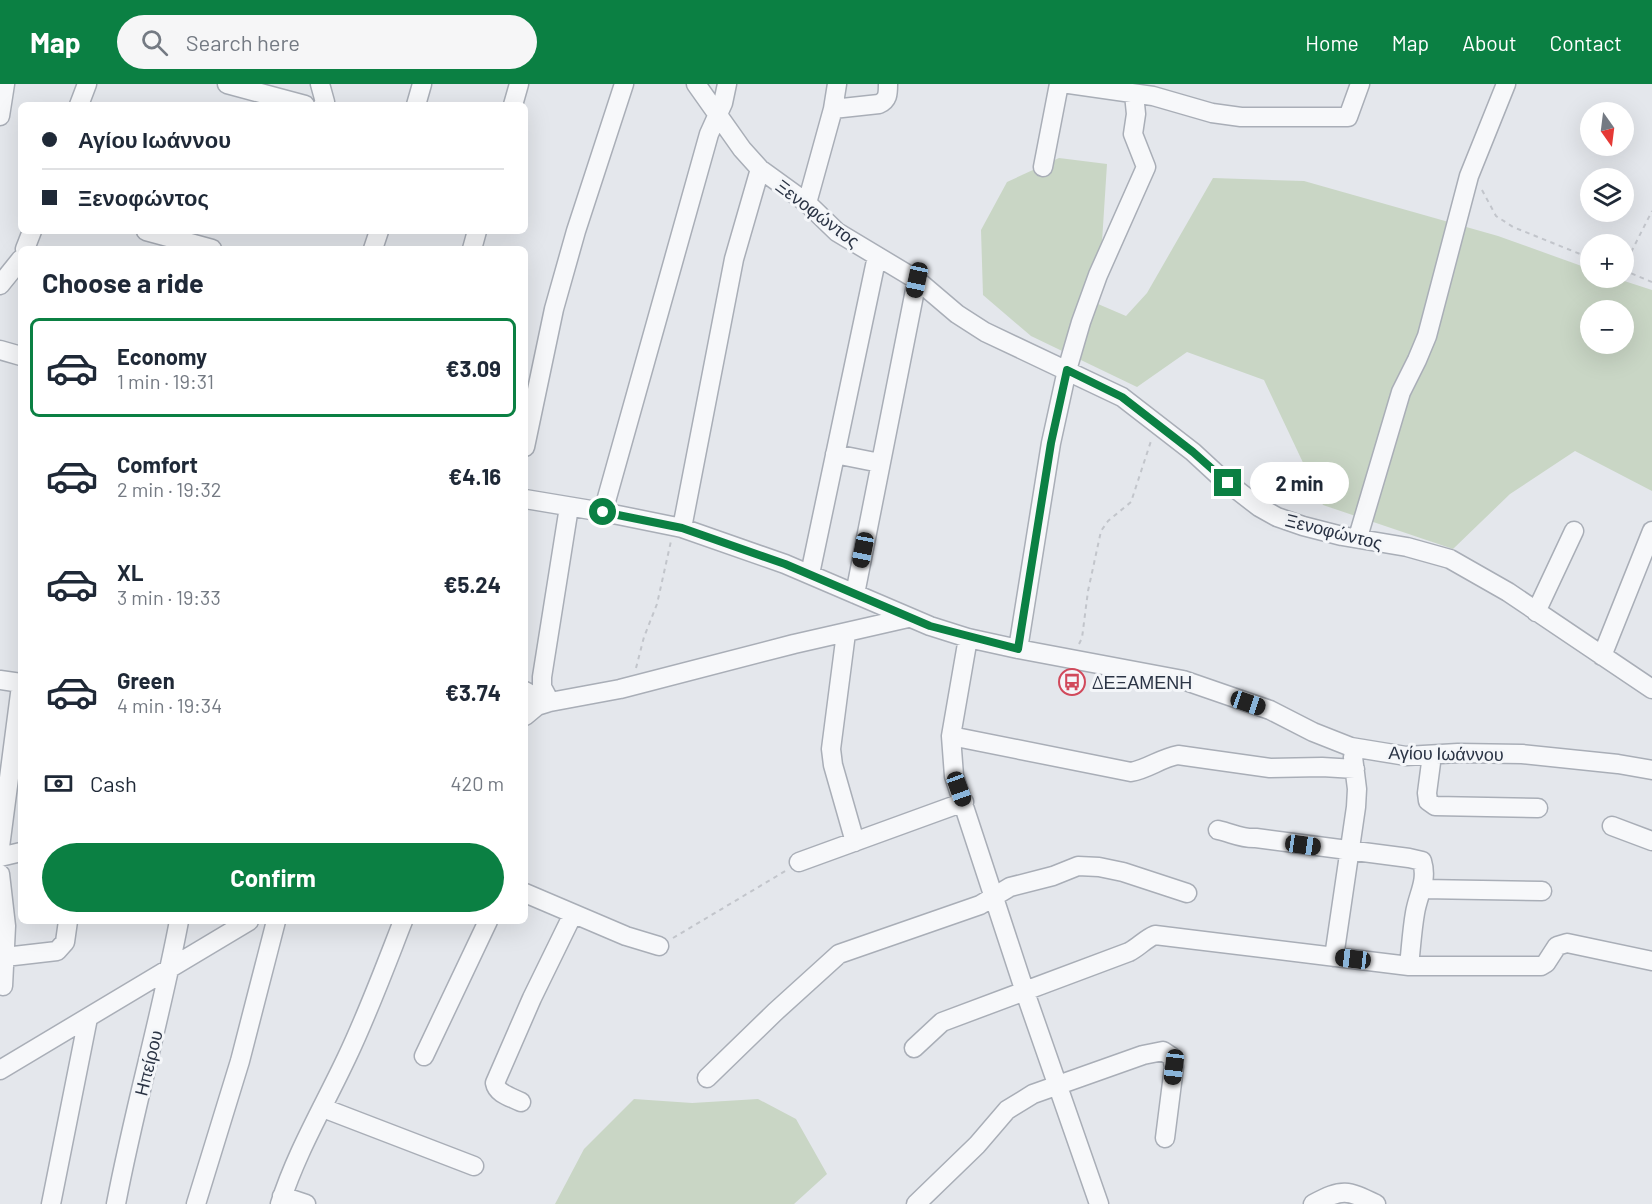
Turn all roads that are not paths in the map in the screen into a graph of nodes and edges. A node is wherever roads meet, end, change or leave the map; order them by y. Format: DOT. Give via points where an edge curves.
graph roads {
  1 [pos="5,84"];
  2 [pos="87,84"];
  3 [pos="227,84"];
  4 [pos="320,84"];
  5 [pos="422,84"];
  6 [pos="519,84"];
  7 [pos="624,84"];
  8 [pos="696,84"];
  9 [pos="727,84"];
  10 [pos="837,84"];
  11 [pos="888,84"];
  12 [pos="1059,84"];
  13 [pos="1069,84"];
  14 [pos="1360,84"];
  15 [pos="1506,84"];
  16 [pos="1134,94"];
  17 [pos="80,102"];
  18 [pos="294,102"];
  19 [pos="325,102"];
  20 [pos="417,102"];
  21 [pos="514,102"];
  22 [pos="833,109"];
  23 [pos="0,116"];
  24 [pos="718,116"];
  25 [pos="1043,167"];
  26 [pos="760,169"];
  27 [pos="807,203"];
  28 [pos="157,234"];
  29 [pos="201,246"];
  30 [pos="877,256"];
  31 [pos="18,264"];
  32 [pos="917,280"];
  33 [pos="0,285"];
  34 [pos="0,350"];
  35 [pos="18,355"];
  36 [pos="1067,370"];
  37 [pos="528,433"];
  38 [pos="836,454"];
  39 [pos="880,463"];
  40 [pos="528,500"];
  41 [pos="569,507"];
  42 [pos="603,512"];
  43 [pos="678,527"];
  44 [pos="1574,531"];
  45 [pos="1652,531"];
  46 [pos="1358,537"];
  47 [pos="810,574"];
  48 [pos="855,594"];
  49 [pos="1536,612"];
  50 [pos="908,618"];
  51 [pos="846,633"];
  52 [pos="968,638"];
  53 [pos="1018,649"];
  54 [pos="1602,656"];
  55 [pos="0,680"];
  56 [pos="18,683"];
  57 [pos="1652,689"];
  58 [pos="528,693"];
  59 [pos="18,707"];
  60 [pos="537,708"];
  61 [pos="951,736"];
  62 [pos="1351,747"];
  63 [pos="1432,755"];
  64 [pos="1355,769"];
  65 [pos="1652,770"];
  66 [pos="964,802"];
  67 [pos="1538,808"];
  68 [pos="1612,826"];
  69 [pos="1218,830"];
  70 [pos="1652,841"];
  71 [pos="855,842"];
  72 [pos="0,847"];
  73 [pos="1350,852"];
  74 [pos="18,853"];
  75 [pos="0,857"];
  76 [pos="799,862"];
  77 [pos="0,873"];
  78 [pos="1423,889"];
  79 [pos="1542,891"];
  80 [pos="1187,893"];
  81 [pos="528,894"];
  82 [pos="994,896"];
  83 [pos="573,914"];
  84 [pos="68,924"];
  85 [pos="178,924"];
  86 [pos="244,924"];
  87 [pos="275,924"];
  88 [pos="402,924"];
  89 [pos="487,924"];
  90 [pos="658,946"];
  91 [pos="5,957"];
  92 [pos="1334,957"];
  93 [pos="1652,961"];
  94 [pos="1409,966"];
  95 [pos="170,970"];
  96 [pos="3,986"];
  97 [pos="1025,992"];
  98 [pos="88,1018"];
  99 [pos="914,1048"];
  100 [pos="424,1056"];
  101 [pos="0,1070"];
  102 [pos="707,1078"];
  103 [pos="1059,1084"];
  104 [pos="521,1102"];
  105 [pos="323,1108"];
  106 [pos="1165,1138"];
  107 [pos="474,1166"];
  108 [pos="281,1200"];
  109 [pos="51,1204"];
  110 [pos="116,1204"];
  111 [pos="196,1204"];
  112 [pos="306,1204"];
  113 [pos="916,1204"];
  114 [pos="1099,1204"];
  115 [pos="1313,1204"];
  116 [pos="1376,1204"];
  1 -- 23 [label="street"];
  2 -- 17 [label="street"];
  3 -- 18 [label="street"];
  4 -- 19 [label="street"];
  5 -- 20 [label="street"];
  6 -- 21 [label="street"];
  7 -- 37 [label="street" via="554,309"];
  8 -- 24 [label="street, Ξενοφώντος"];
  9 -- 24 [label="street"];
  10 -- 22 [label="street"];
  11 -- 22 [label="street" via="885,101 879,104"];
  12 -- 25 [label="street"];
  13 -- 16 [label="street"];
  14 -- 16 [label="street" via="1348,117 1240,117"];
  15 -- 46 [label="street" via="1472,169 1427,336 1401,392"];
  16 -- 36 [label="street" via="1133,134 1146,166 1098,276"];
  22 -- 27 [label="street"];
  24 -- 26 [label="street, Ξενοφώντος"];
  24 -- 42 [label="street" via="709,134"];
  26 -- 27 [label="street, Ξενοφώντος"];
  26 -- 43 [label="street" via="734,259"];
  27 -- 30 [label="street, Ξενοφώντος" via="837,232"];
  28 -- 29 [label="street"];
  30 -- 32 [label="street, Ξενοφώντος"];
  30 -- 38 [label="street"];
  31 -- 33 [label="street"];
  32 -- 36 [label="street, Ξενοφώντος" via="984,332"];
  32 -- 39 [label="street"];
  34 -- 35 [label="street"];
  36 -- 46 [label="street, Ξενοφώντος" via="1122,397 1259,507 1303,526"];
  36 -- 53 [label="street" via="1051,443"];
  38 -- 39 [label="street"];
  38 -- 47 [label="street"];
  39 -- 48 [label="street"];
  40 -- 41 [label="street, Αγίου Ιωάννου"];
  41 -- 42 [label="street, Αγίου Ιωάννου"];
  41 -- 60 [label="street"];
  42 -- 43 [label="street, Αγίου Ιωάννου"];
  43 -- 47 [label="street, Αγίου Ιωάννου"];
  44 -- 49 [label="street"];
  45 -- 54 [label="street"];
  46 -- 49 [label="street, Ξενοφώντος" via="1450,559"];
  47 -- 48 [label="street, Αγίου Ιωάννου"];
  48 -- 50 [label="street, Αγίου Ιωάννου"];
  49 -- 54 [label="street, Ξενοφώντος"];
  50 -- 51 [label="street"];
  50 -- 52 [label="street, Αγίου Ιωάννου"];
  51 -- 60 [label="street"];
  51 -- 71 [label="street" via="831,749"];
  52 -- 53 [label="street, Αγίου Ιωάννου"];
  52 -- 61 [label="street"];
  53 -- 62 [label="street, Αγίου Ιωάννου" via="1183,680 1270,710"];
  54 -- 57 [label="street, Ξενοφώντος"];
  55 -- 56 [label="street"];
  58 -- 60 [label="street"];
  59 -- 72 [label="street"];
  61 -- 64 [label="street" via="1131,772 1178,755 1270,768"];
  61 -- 66 [label="street" via="954,776"];
  62 -- 63 [label="street, Αγίου Ιωάννου" via="1406,756"];
  62 -- 64 [label="street"];
  63 -- 65 [label="street, Αγίου Ιωάννου" via="1522,754"];
  63 -- 67 [label="street" via="1427,792 1428,801 1436,806"];
  64 -- 73 [label="street" via="1356,807"];
  66 -- 71 [label="street"];
  66 -- 82 [label="street"];
  68 -- 70 [label="street"];
  69 -- 73 [label="street" via="1243,839"];
  71 -- 76 [label="street"];
  73 -- 78 [label="street" via="1422,861"];
  73 -- 92 [label="street"];
  74 -- 75 [label="street"];
  77 -- 91 [label="street"];
  78 -- 79 [label="street"];
  78 -- 94 [label="street" via="1414,914"];
  80 -- 82 [label="street" via="1123,872 1078,866 1010,887"];
  81 -- 83 [label="street"];
  82 -- 97 [label="street"];
  82 -- 102 [label="street" via="980,905 839,954"];
  83 -- 90 [label="street"];
  83 -- 104 [label="street" via="495,1083 501,1093"];
  84 -- 91 [label="street" via="65,942 57,951"];
  85 -- 95 [label="street, Ηπείρου"];
  86 -- 95 [label="street"];
  87 -- 111 [label="street" via="240,1060"];
  88 -- 105 [label="street"];
  89 -- 100 [label="street"];
  91 -- 96 [label="street"];
  92 -- 94 [label="street"];
  92 -- 97 [label="street" via="1155,935 1129,952"];
  93 -- 94 [label="street" via="1567,943 1557,945 1541,966"];
  95 -- 98 [label="street"];
  95 -- 110 [label="street, Ηπείρου"];
  97 -- 99 [label="street" via="942,1022"];
  97 -- 103 [label="street"];
  98 -- 101 [label="street"];
  98 -- 109 [label="street"];
  103 -- 106 [label="street" via="1164,1051 1172,1057 1174,1067"];
  103 -- 113 [label="street" via="1007,1110"];
  103 -- 114 [label="street"];
  105 -- 107 [label="street"];
  105 -- 108 [label="street" via="307,1135"];
  108 -- 112 [label="street"];
  115 -- 116 [label="street" via="1344,1191"];
}
